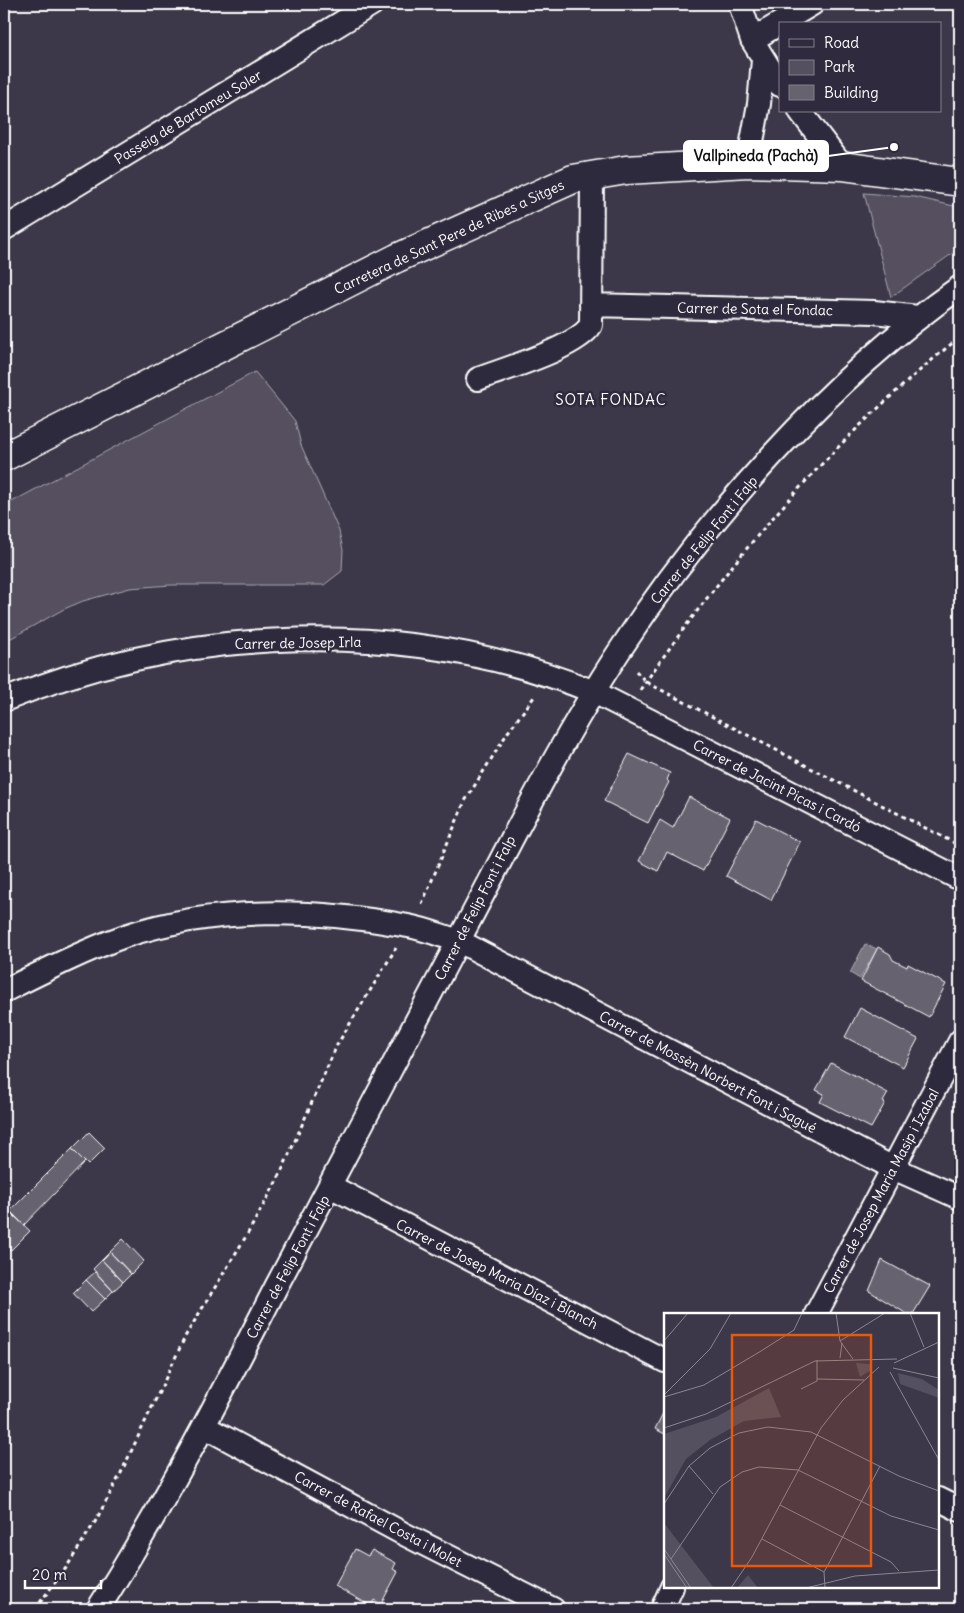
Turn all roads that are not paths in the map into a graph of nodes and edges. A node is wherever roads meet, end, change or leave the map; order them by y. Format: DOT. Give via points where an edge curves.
graph roads {
  1 [pos="372,4"];
  2 [pos="740,4"];
  3 [pos="812,4"];
  4 [pos="782,22"];
  5 [pos="779,24"];
  6 [pos="752,40"];
  7 [pos="763,60"];
  8 [pos="779,84"];
  9 [pos="801,112"];
  10 [pos="748,163"];
  11 [pos="842,166"];
  12 [pos="592,176"];
  13 [pos="960,182"];
  14 [pos="4,229"];
  15 [pos="960,287"];
  16 [pos="591,305"];
  17 [pos="918,317"];
  18 [pos="478,379"];
  19 [pos="4,457"];
  20 [pos="594,692"];
  21 [pos="4,700"];
  22 [pos="960,879"];
  23 [pos="459,941"];
  24 [pos="4,991"];
  25 [pos="960,1040"];
  26 [pos="893,1168"];
  27 [pos="330,1186"];
  28 [pos="960,1198"];
  29 [pos="817,1313"];
  30 [pos="664,1360"];
  31 [pos="205,1427"];
  32 [pos="939,1500"];
  33 [pos="960,1510"];
  34 [pos="672,1588"];
  35 [pos="98,1609"];
  36 [pos="553,1609"];
  37 [pos="662,1609"];
  1 -- 14 [label="street, Passeig de Bartomeu Soler"];
  2 -- 6 [label="street"];
  3 -- 4 [label="street"];
  5 -- 6 [label="street"];
  6 -- 7 [label="street"];
  7 -- 8 [label="street"];
  7 -- 10 [label="street"];
  9 -- 11 [label="street"];
  10 -- 11 [label="street, Carretera de Sant Pere de Ribes a Sitges"];
  10 -- 12 [label="street, Carretera de Sant Pere de Ribes a Sitges" via="626,170"];
  11 -- 13 [label="street, Carretera de Sant Pere de Ribes a Sitges"];
  12 -- 16 [label="street"];
  12 -- 19 [label="street, Carretera de Sant Pere de Ribes a Sitges" via="573,179 524,199 397,258"];
  15 -- 17 [label="street, Carrer de Felip Font i Falp"];
  16 -- 17 [label="street, Carrer de Sota el Fondac" via="874,312"];
  16 -- 18 [label="street" via="591,325 565,346"];
  17 -- 20 [label="street, Carrer de Felip Font i Falp" via="775,453 677,569"];
  20 -- 21 [label="street, Carrer de Josep Irla" via="551,675 480,657 400,644 323,640 248,642 167,652 125,661"];
  20 -- 22 [label="street, Carrer de Jacint Picas i Cardó"];
  20 -- 23 [label="street, Carrer de Felip Font i Falp" via="519,823"];
  23 -- 24 [label="street, Carrer de Mossèn Norbert Font i Sagué" via="410,926 350,918 290,914 189,920 127,936 67,958"];
  23 -- 26 [label="street, Carrer de Mossèn Norbert Font i Sagué"];
  23 -- 27 [label="street, Carrer de Felip Font i Falp"];
  25 -- 26 [label="street, Carrer de Josep Maria Masip i Izabal"];
  26 -- 28 [label="street, Carrer de Mossèn Norbert Font i Sagué"];
  26 -- 29 [label="street, Carrer de Josep Maria Masip i Izabal"];
  27 -- 30 [label="street, Carrer de Josep Maria Díaz i Blanch"];
  27 -- 31 [label="street, Carrer de Felip Font i Falp"];
  31 -- 35 [label="street, Carrer de Felip Font i Falp" via="136,1550"];
  31 -- 36 [label="street, Carrer de Rafael Costa i Molet" via="402,1534"];
  32 -- 33 [label="street"];
  34 -- 37 [label="street"];
}
